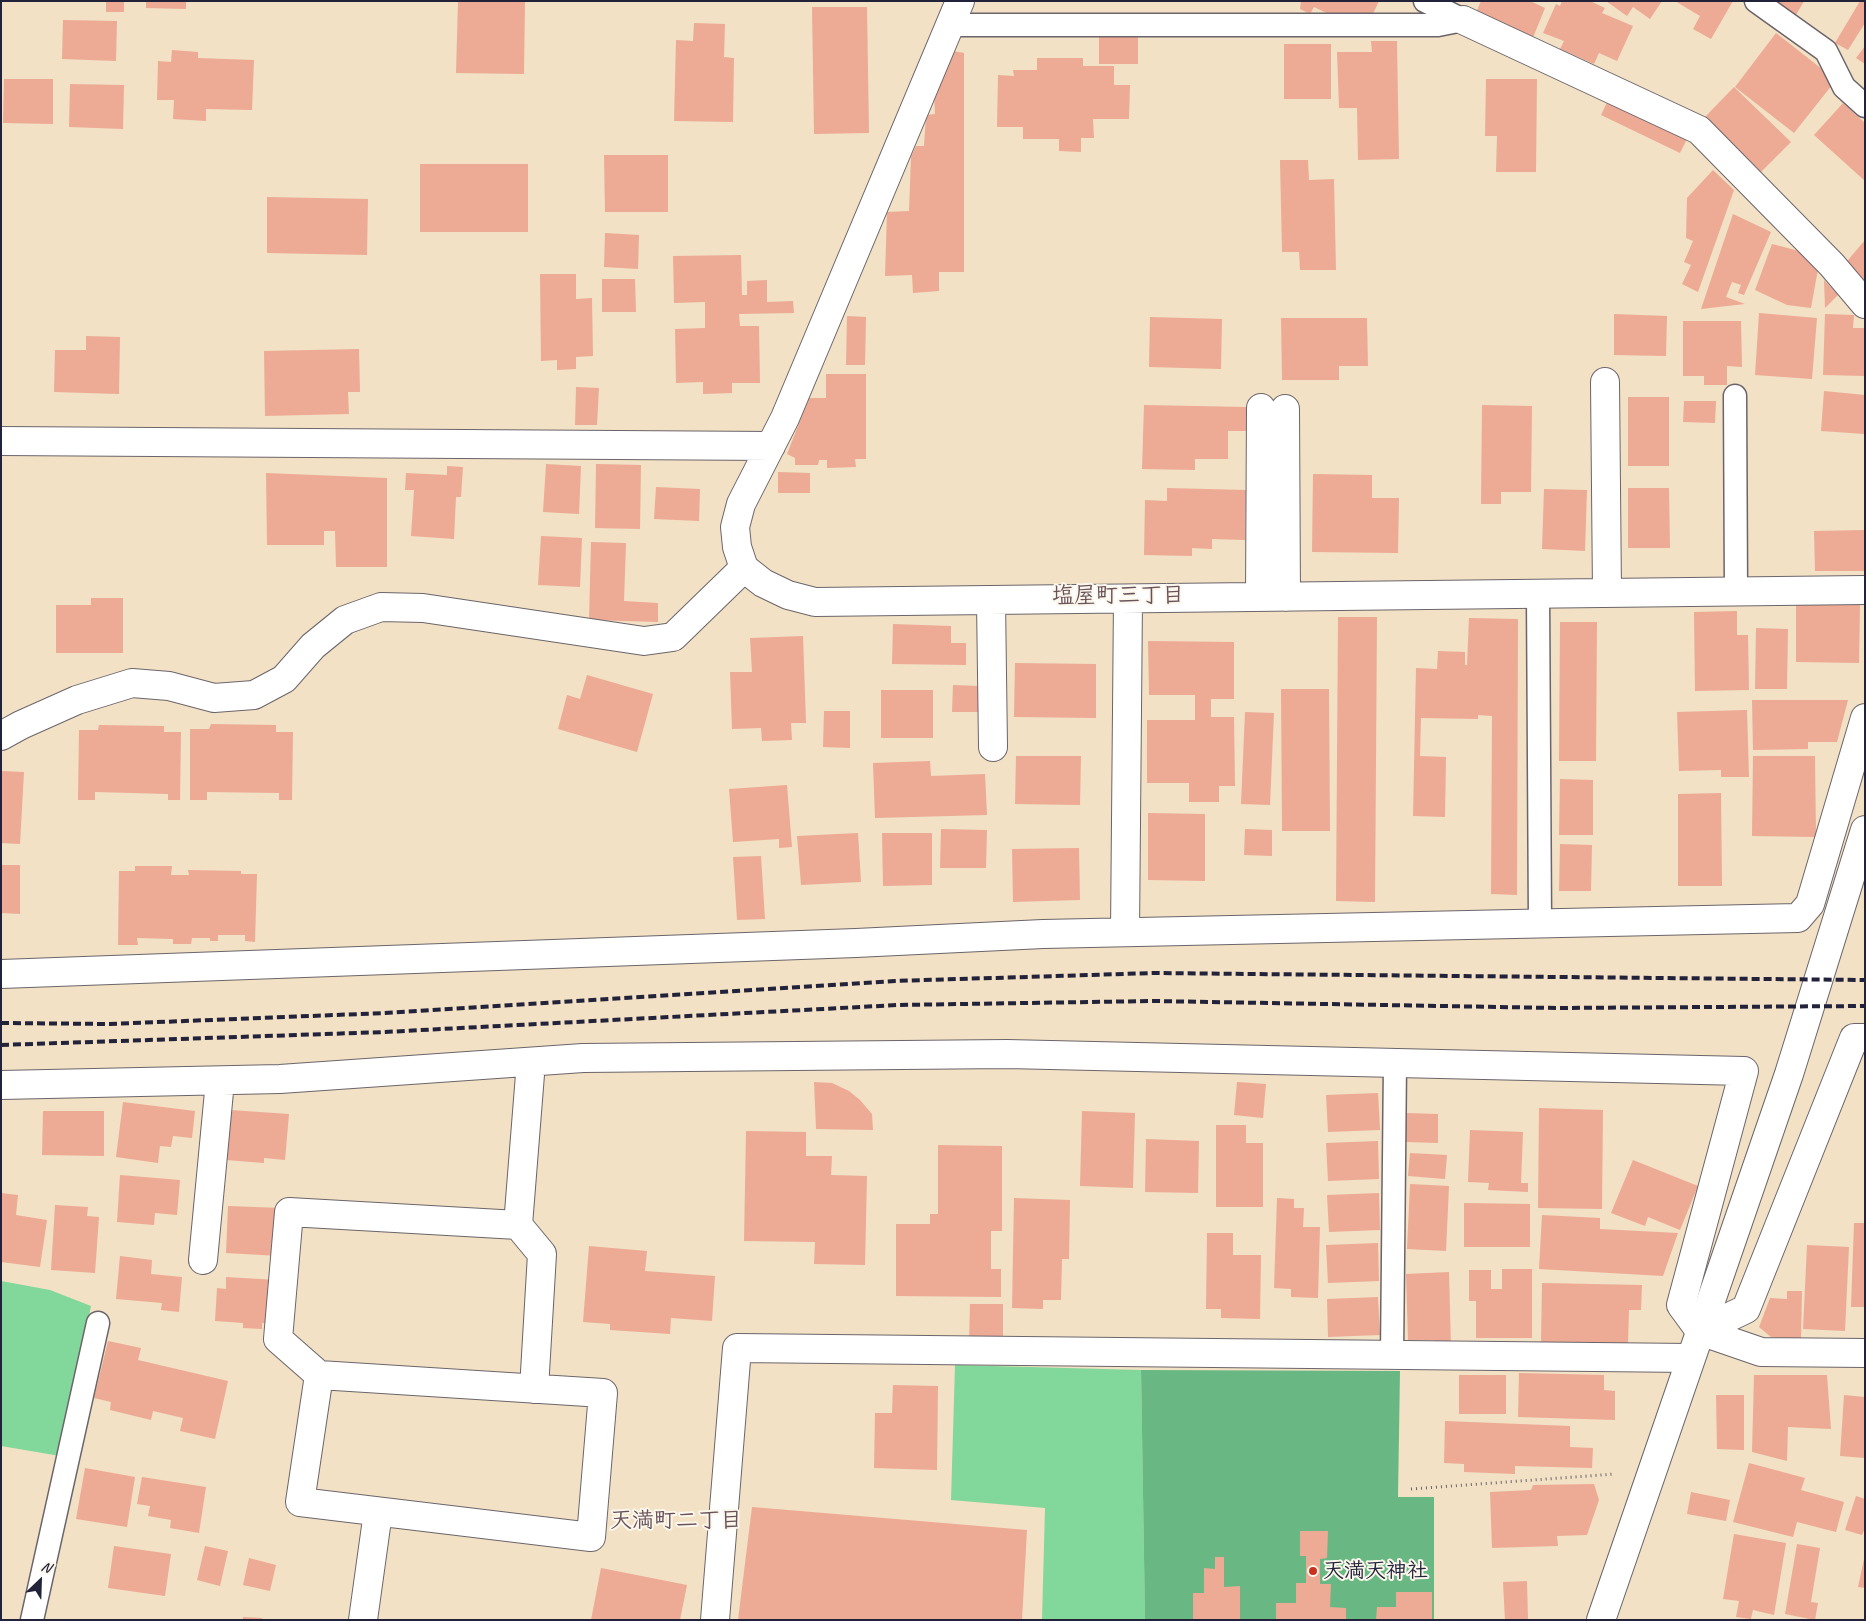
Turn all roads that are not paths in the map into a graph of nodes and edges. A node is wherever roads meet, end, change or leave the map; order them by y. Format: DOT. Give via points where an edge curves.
graph roads {
  1 [pos="1425,1"];
  2 [pos="1756,1"];
  3 [pos="955,13"];
  4 [pos="1463,20"];
  5 [pos="1865,106"];
  6 [pos="1865,304"];
  7 [pos="1605,382"];
  8 [pos="1735,396"];
  9 [pos="1273,408"];
  10 [pos="1,441"];
  11 [pos="771,446"];
  12 [pos="744,568"];
  13 [pos="1865,590"];
  14 [pos="1736,592"];
  15 [pos="1606,593"];
  16 [pos="1538,594"];
  17 [pos="1273,597"];
  18 [pos="1128,599"];
  19 [pos="991,601"];
  20 [pos="1865,718"];
  21 [pos="1,736"];
  22 [pos="993,747"];
  23 [pos="1865,830"];
  24 [pos="1540,923"];
  25 [pos="1126,932"];
  26 [pos="1,974"];
  27 [pos="1865,1038"];
  28 [pos="531,1062"];
  29 [pos="1395,1063"];
  30 [pos="220,1081"];
  31 [pos="1,1085"];
  32 [pos="518,1225"];
  33 [pos="203,1260"];
  34 [pos="98,1324"];
  35 [pos="1700,1331"];
  36 [pos="1865,1353"];
  37 [pos="1392,1355"];
  38 [pos="1690,1358"];
  39 [pos="319,1375"];
  40 [pos="534,1388"];
  41 [pos="378,1512"];
  42 [pos="32,1620"];
  43 [pos="363,1620"];
  44 [pos="715,1620"];
  45 [pos="1601,1620"];
  1 -- 4 [label="lane"];
  2 -- 5 [label="lane" via="1826,51 1844,87"];
  3 -- 4 [label="lane" via="1438,25"];
  3 -- 11 [label="street"];
  4 -- 6 [label="street" via="1699,130 1832,265"];
  7 -- 15 [label="street"];
  8 -- 14 [label="lane"];
  9 -- 17 [label="street"];
  10 -- 11 [label="street"];
  11 -- 12 [label="street" via="741,504 735,527"];
  12 -- 19 [label="street" via="763,583 788,595 814,602"];
  12 -- 21 [label="street" via="673,637 644,641 422,608 381,607 345,620 313,646 284,679 254,696 214,698 168,686 132,684 77,700"];
  13 -- 14 [label="street"];
  14 -- 15 [label="street"];
  15 -- 16 [label="street"];
  16 -- 17 [label="street"];
  16 -- 24 [label="lane"];
  17 -- 18 [label="street"];
  18 -- 19 [label="street"];
  18 -- 25 [label="street"];
  19 -- 22 [label="street"];
  20 -- 24 [label="street" via="1810,904 1798,918"];
  23 -- 35 [label="street" via="1789,1074"];
  24 -- 25 [label="street"];
  25 -- 26 [label="street"];
  27 -- 35 [label="street" via="1854,1038 1746,1309"];
  28 -- 29 [label="street" via="584,1058 1008,1054"];
  28 -- 30 [label="street" via="280,1080"];
  28 -- 32 [label="street"];
  29 -- 35 [label="street" via="1744,1071 1680,1305"];
  29 -- 37 [label="lane"];
  30 -- 31 [label="street"];
  30 -- 33 [label="street"];
  32 -- 39 [label="street" via="289,1212 278,1339"];
  32 -- 40 [label="street" via="542,1254"];
  34 -- 42 [label="lane"];
  35 -- 36 [label="street" via="1761,1352"];
  35 -- 38 [label="street"];
  37 -- 38 [label="street"];
  37 -- 44 [label="street" via="737,1348"];
  38 -- 45 [label="street"];
  39 -- 40 [label="street"];
  39 -- 41 [label="street" via="300,1502"];
  40 -- 41 [label="street" via="603,1392 591,1537"];
  41 -- 43 [label="street"];
}
